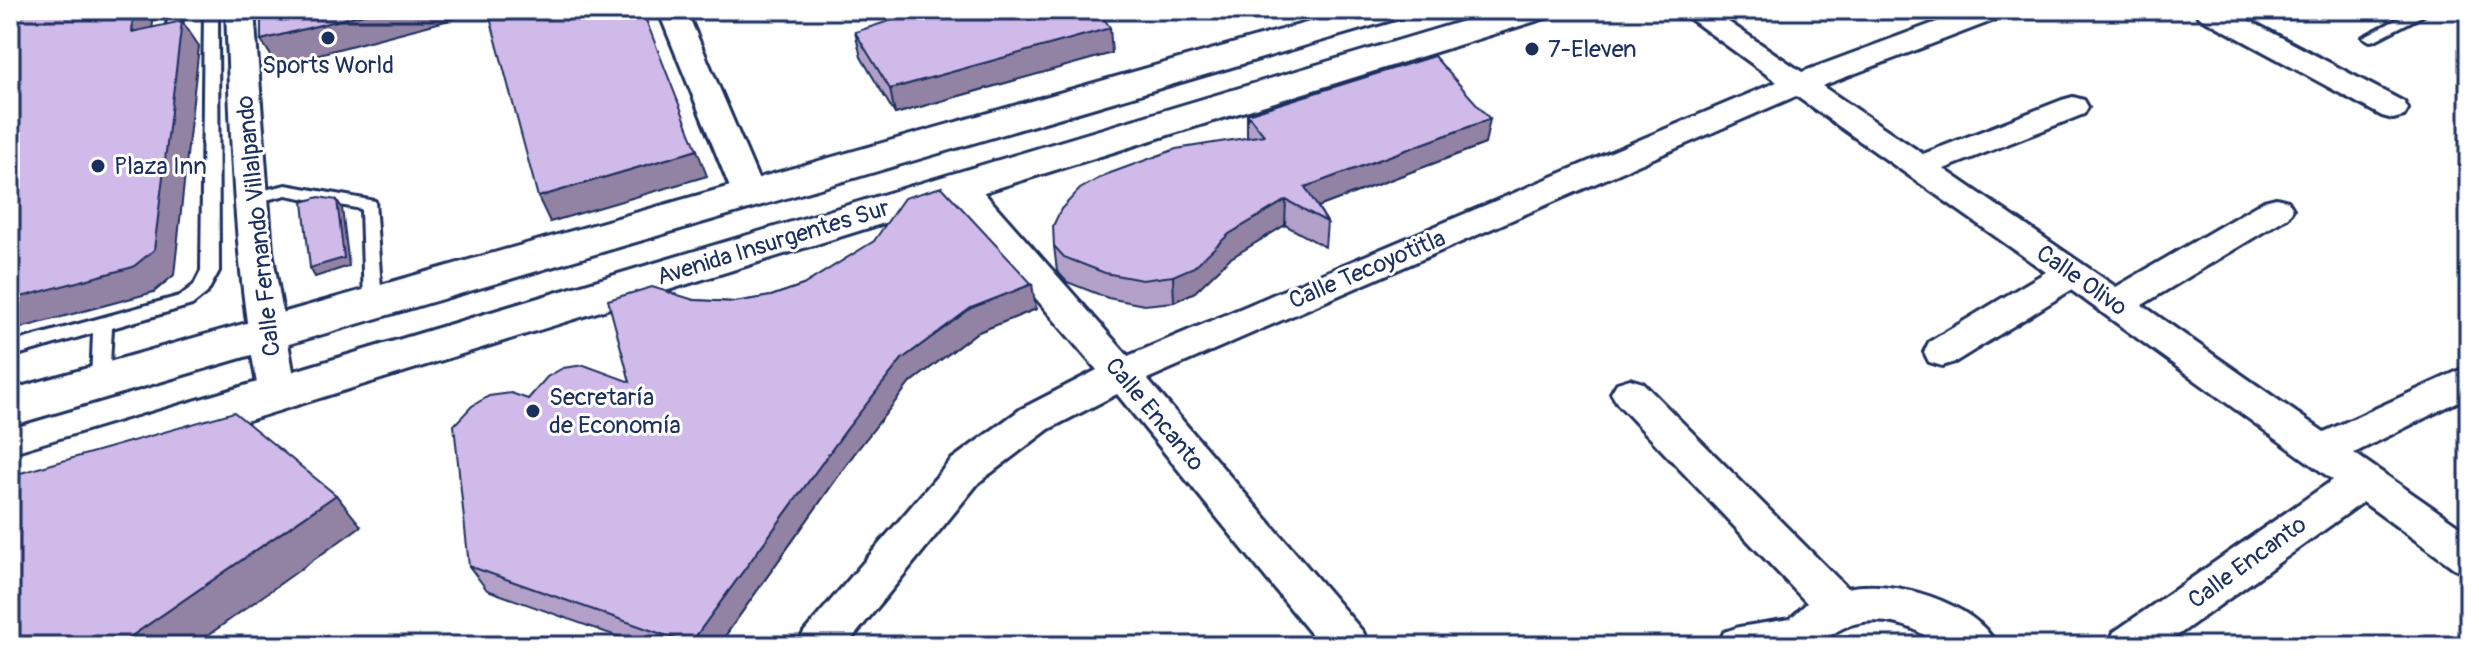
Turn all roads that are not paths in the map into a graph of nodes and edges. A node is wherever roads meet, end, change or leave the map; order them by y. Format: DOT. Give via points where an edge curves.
graph roads {
  1 [pos="178,10"];
  2 [pos="211,10"];
  3 [pos="240,10"];
  4 [pos="672,10"];
  5 [pos="1390,10"];
  6 [pos="1537,10"];
  7 [pos="1692,10"];
  8 [pos="1995,10"];
  9 [pos="2208,10"];
  10 [pos="2426,10"];
  11 [pos="172,31"];
  12 [pos="2370,37"];
  13 [pos="1799,84"];
  14 [pos="2073,107"];
  15 [pos="2393,109"];
  16 [pos="1920,167"];
  17 [pos="959,186"];
  18 [pos="749,195"];
  19 [pos="250,199"];
  20 [pos="2276,209"];
  21 [pos="2072,273"];
  22 [pos="373,303"];
  23 [pos="2115,304"];
  24 [pos="103,324"];
  25 [pos="264,335"];
  26 [pos="10,350"];
  27 [pos="1942,352"];
  28 [pos="1122,374"];
  29 [pos="2469,380"];
  30 [pos="100,382"];
  31 [pos="1630,393"];
  32 [pos="278,394"];
  33 [pos="10,408"];
  34 [pos="2323,450"];
  35 [pos="10,475"];
  36 [pos="2365,480"];
  37 [pos="2469,556"];
  38 [pos="1839,608"];
  39 [pos="1800,641"];
  40 [pos="819,646"];
  41 [pos="1348,646"];
  42 [pos="1739,646"];
  43 [pos="1975,646"];
  44 [pos="2129,646"];
  1 -- 11 [label="lane"];
  2 -- 24 [label="lane" via="210,271 201,289 186,301"];
  3 -- 19 [label="street, Calle Fernando Villalpando"];
  4 -- 18 [label="street"];
  5 -- 18 [label="main road, Avenida Insurgentes Sur"];
  6 -- 17 [label="main road, Avenida Insurgentes Sur"];
  7 -- 13 [label="street, Calle Olivo"];
  8 -- 13 [label="street, Calle Tecoyotitla"];
  9 -- 15 [label="street"];
  10 -- 12 [label="lane"];
  13 -- 16 [label="street, Calle Olivo"];
  13 -- 28 [label="street, Calle Tecoyotitla"];
  14 -- 16 [label="street"];
  16 -- 21 [label="street, Calle Olivo"];
  17 -- 28 [label="street, Calle Encanto"];
  17 -- 32 [label="main road, Avenida Insurgentes Sur"];
  18 -- 22 [label="main road, Avenida Insurgentes Sur"];
  19 -- 22 [label="lane" via="286,190 369,205"];
  19 -- 25 [label="street, Calle Fernando Villalpando"];
  20 -- 23 [label="street"];
  21 -- 23 [label="street, Calle Olivo"];
  21 -- 27 [label="street"];
  22 -- 25 [label="main road, Avenida Insurgentes Sur"];
  23 -- 34 [label="street, Calle Olivo"];
  24 -- 26 [label="lane"];
  24 -- 30 [label="lane"];
  25 -- 30 [label="main road, Avenida Insurgentes Sur"];
  25 -- 32 [label="street, Calle Fernando Villalpando"];
  28 -- 40 [label="street, Calle Tecoyotitla" via="1035,419 965,471"];
  28 -- 41 [label="street, Calle Encanto"];
  29 -- 34 [label="street"];
  30 -- 33 [label="main road, Avenida Insurgentes Sur"];
  31 -- 38 [label="street"];
  32 -- 35 [label="main road, Avenida Insurgentes Sur"];
  34 -- 36 [label="street, Calle Olivo"];
  36 -- 37 [label="street, Calle Olivo"];
  36 -- 44 [label="street, Calle Encanto"];
  38 -- 39 [label="street" via="1817,619"];
  38 -- 43 [label="street" via="1864,603 1922,613"];
  39 -- 42 [label="street"];
}
